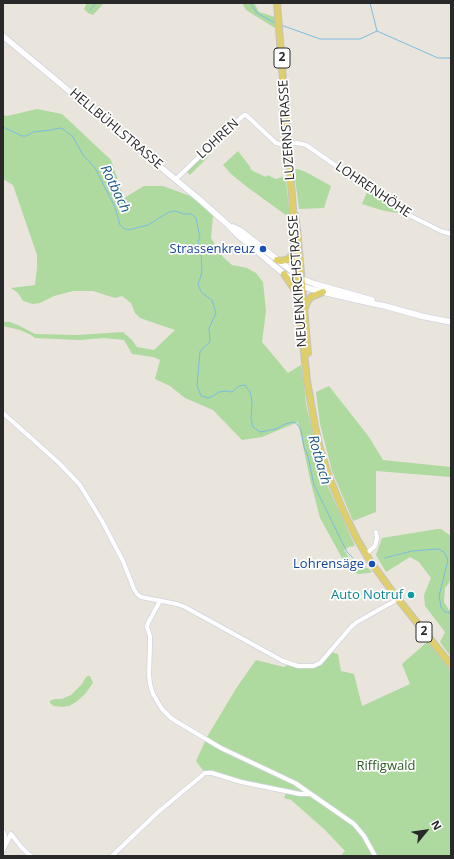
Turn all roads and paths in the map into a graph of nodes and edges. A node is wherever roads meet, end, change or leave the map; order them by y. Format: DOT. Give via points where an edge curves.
graph roads {
  1 [pos="277,3"];
  2 [pos="3,36"];
  3 [pos="297,143"];
  4 [pos="176,179"];
  5 [pos="293,209"];
  6 [pos="227,224"];
  7 [pos="451,234"];
  8 [pos="294,252"];
  9 [pos="277,260"];
  10 [pos="284,274"];
  11 [pos="299,281"];
  12 [pos="323,292"];
  13 [pos="298,295"];
  14 [pos="385,306"];
  15 [pos="304,310"];
  16 [pos="451,322"];
  17 [pos="309,394"];
  18 [pos="3,413"];
  19 [pos="376,532"];
  20 [pos="366,554"];
  21 [pos="398,600"];
  22 [pos="160,601"];
  23 [pos="451,665"];
  24 [pos="310,794"];
  25 [pos="3,831"];
  26 [pos="3,842"];
  27 [pos="3,850"];
  28 [pos="31,856"];
  29 [pos="112,856"];
  30 [pos="375,856"];
  1 -- 5 [label="main road, LUZERNSTRASSE / 2"];
  2 -- 4 [label="main road, HELLBÜHLSTRASSE"];
  3 -- 4 [label="street, LOHREN, bridge" via="276,143 244,115"];
  3 -- 7 [label="street, LOHRENHÖHE" via="306,145 404,212"];
  4 -- 6 [label="main road, HELLBÜHLSTRASSE"];
  5 -- 8 [label="main road, NEUENKIRCHSTRASSE / 2"];
  5 -- 11 [label="main road, NEUENKIRCHSTRASSE / 2" via="297,229"];
  6 -- 9 [label="main road, HELLBÜHLSTRASSE" via="241,231"];
  6 -- 10 [label="main road, HELLBÜHLSTRASSE"];
  8 -- 9 [label="main road" via="288,259"];
  8 -- 11 [label="main road, NEUENKIRCHSTRASSE / 2"];
  9 -- 11 [label="main road, HELLBÜHLSTRASSE"];
  10 -- 11 [label="main road, HELLBÜHLSTRASSE"];
  10 -- 13 [label="main road"];
  11 -- 12 [label="main road" via="311,289"];
  11 -- 13 [label="main road, NEUENKIRCHSTRASSE / 2"];
  11 -- 14 [label="main road"];
  11 -- 15 [label="main road, NEUENKIRCHSTRASSE / 2"];
  12 -- 14 [label="main road"];
  12 -- 15 [label="main road" via="311,297"];
  13 -- 17 [label="main road, NEUENKIRCHSTRASSE / 2"];
  14 -- 16 [label="main road"];
  15 -- 17 [label="main road, NEUENKIRCHSTRASSE / 2"];
  17 -- 20 [label="main road, NEUENKIRCHSTRASSE / 2" via="316,433 329,477 345,515"];
  18 -- 22 [label="street" via="80,485 102,520 137,594"];
  19 -- 20 [label="street" via="375,546"];
  20 -- 21 [label="main road, NEUENKIRCHSTRASSE / 2"];
  21 -- 22 [label="street" via="357,622 320,663 313,666 298,666 283,661 185,607"];
  21 -- 23 [label="main road, NEUENKIRCHSTRASSE / 2"];
  22 -- 24 [label="street" via="147,627 150,636 150,684 162,709 171,718 221,748 294,783"];
  24 -- 29 [label="street" via="205,773 157,813"];
  24 -- 30 [label="street" via="354,824"];
  25 -- 26 [label="street"];
  27 -- 28 [label="street" via="11,834"];
}
